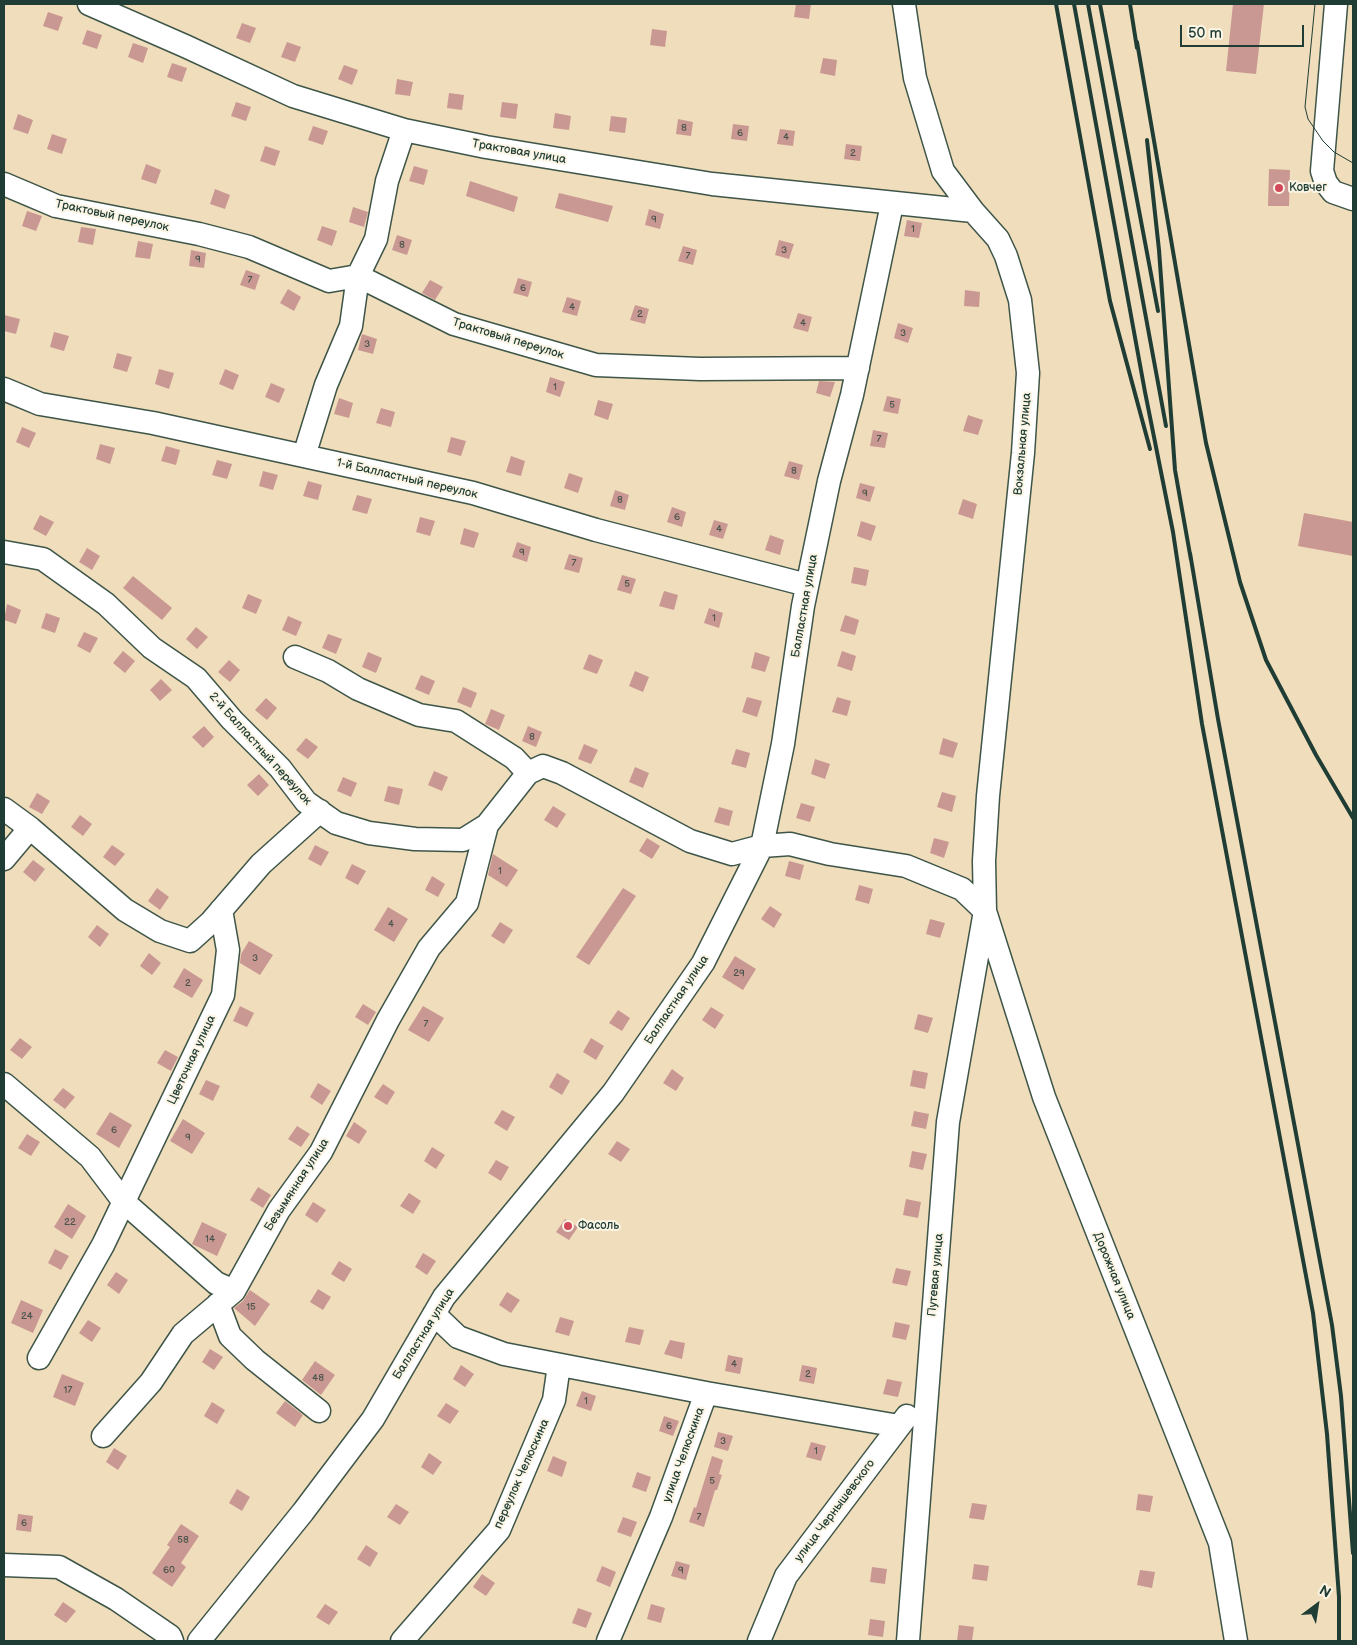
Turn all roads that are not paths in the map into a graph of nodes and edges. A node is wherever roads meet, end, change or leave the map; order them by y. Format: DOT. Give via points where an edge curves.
graph roads {
  1 [pos="89,4"];
  2 [pos="904,4"];
  3 [pos="1336,4"];
  4 [pos="404,130"];
  5 [pos="4,184"];
  6 [pos="1353,199"];
  7 [pos="892,204"];
  8 [pos="972,211"];
  9 [pos="358,276"];
  10 [pos="858,368"];
  11 [pos="4,389"];
  12 [pos="304,456"];
  13 [pos="4,552"];
  14 [pos="807,585"];
  15 [pos="295,658"];
  16 [pos="528,773"];
  17 [pos="4,809"];
  18 [pos="320,811"];
  19 [pos="486,825"];
  20 [pos="30,828"];
  21 [pos="762,846"];
  22 [pos="4,859"];
  23 [pos="221,910"];
  24 [pos="985,912"];
  25 [pos="4,1084"];
  26 [pos="124,1202"];
  27 [pos="226,1298"];
  28 [pos="434,1314"];
  29 [pos="39,1358"];
  30 [pos="559,1364"];
  31 [pos="926,1390"];
  32 [pos="706,1393"];
  33 [pos="319,1411"];
  34 [pos="899,1426"];
  35 [pos="103,1436"];
  36 [pos="4,1565"];
  37 [pos="172,1641"];
  38 [pos="199,1641"];
  39 [pos="402,1641"];
  40 [pos="608,1641"];
  41 [pos="759,1641"];
  42 [pos="908,1641"];
  43 [pos="1236,1641"];
  1 -- 4 [label="street, Трактовая улица" via="293,96"];
  2 -- 8 [label="street, Вокзальная улица" via="915,78 931,136 943,171"];
  3 -- 6 [label="street" via="1322,171 1332,192"];
  4 -- 7 [label="street, Трактовая улица" via="486,147 712,184"];
  4 -- 9 [label="street" via="387,181 376,240"];
  5 -- 9 [label="street, Трактовый переулок" via="56,206 249,247 330,281"];
  7 -- 8 [label="street, Трактовая улица"];
  7 -- 10 [label="street, Балластная улица"];
  8 -- 24 [label="street, Вокзальная улица" via="998,239 1006,256 1020,300 1028,373 1023,453 988,796"];
  9 -- 10 [label="street, Трактовый переулок" via="454,324 596,366"];
  9 -- 12 [label="street" via="351,326 326,385"];
  10 -- 14 [label="street, Балластная улица"];
  11 -- 12 [label="street, 1-й Балластный переулок" via="40,404 152,423"];
  12 -- 14 [label="street, 1-й Балластный переулок" via="473,493 596,530"];
  13 -- 18 [label="street, 2-й Балластный переулок" via="43,559 106,604 152,648 196,678 280,768 306,802"];
  14 -- 21 [label="street, Балластная улица" via="783,744"];
  15 -- 16 [label="street" via="328,671 358,690 420,715 456,722 514,758"];
  16 -- 19 [label="street, 2-й Балластный переулок"];
  16 -- 21 [label="street" via="543,766 690,841 724,852 732,854"];
  17 -- 20 [label="street"];
  18 -- 19 [label="street, 2-й Балластный переулок" via="336,823 415,839 463,840"];
  18 -- 23 [label="street" via="261,864"];
  19 -- 27 [label="street, Безымянная улица" via="467,903 430,948 388,1020 321,1152 279,1210"];
  20 -- 22 [label="street"];
  20 -- 23 [label="street" via="125,910 160,931 190,941"];
  21 -- 24 [label="street" via="790,844 906,866 962,889"];
  21 -- 28 [label="street, Балластная улица" via="703,963 613,1093"];
  23 -- 26 [label="street, Цветочная улица" via="228,950 223,995"];
  24 -- 31 [label="street, Путевая улица" via="948,1122"];
  24 -- 43 [label="street, Дорожная улица" via="1044,1097 1220,1543"];
  25 -- 26 [label="street" via="90,1157"];
  26 -- 27 [label="street" via="216,1283"];
  26 -- 29 [label="street, Цветочная улица"];
  27 -- 33 [label="street" via="230,1336"];
  27 -- 35 [label="street, Безымянная улица" via="183,1334 151,1382"];
  28 -- 30 [label="street" via="458,1338 504,1354"];
  28 -- 38 [label="street, Балластная улица" via="373,1419"];
  30 -- 32 [label="street"];
  30 -- 39 [label="street, переулок Челюскина" via="554,1400 499,1530"];
  31 -- 34 [label="street, улица Чернышевского"];
  31 -- 42 [label="street, Путевая улица"];
  32 -- 34 [label="street, улица Челюскина"];
  32 -- 40 [label="street, улица Челюскина" via="661,1517"];
  34 -- 41 [label="street, улица Чернышевского" via="786,1576"];
  36 -- 37 [label="street" via="59,1567 116,1599 170,1636"];
}
